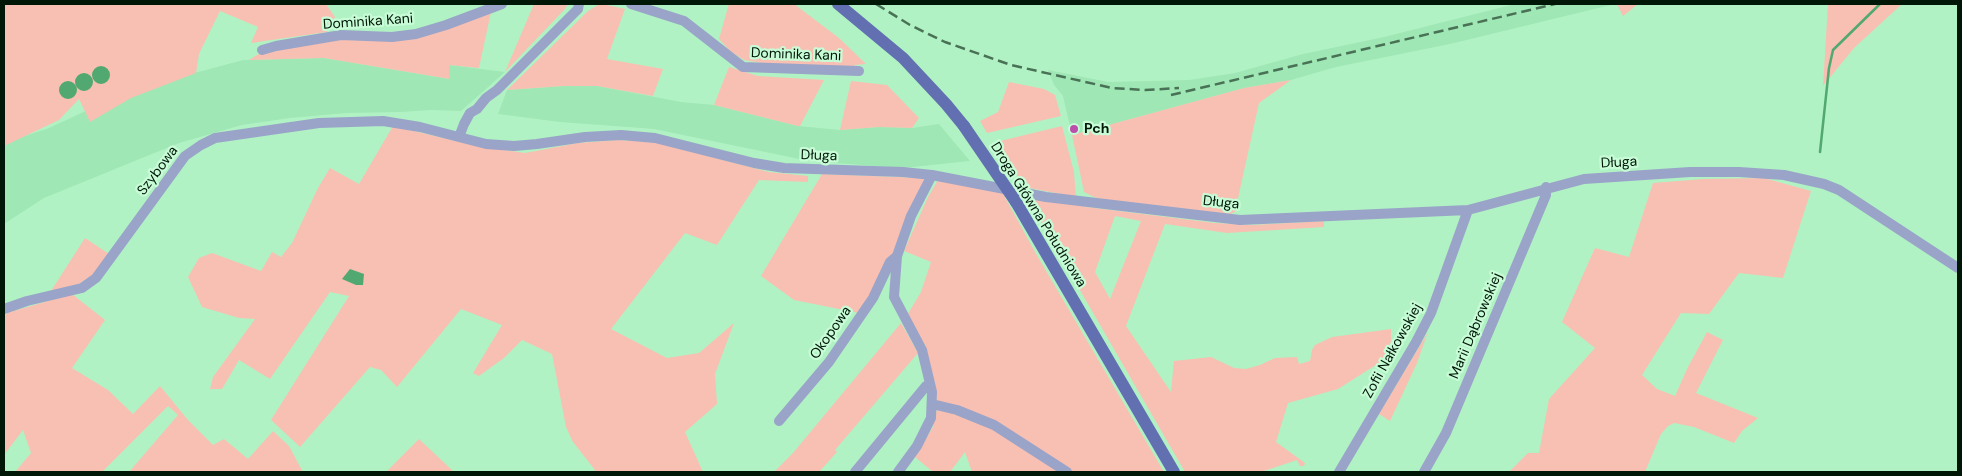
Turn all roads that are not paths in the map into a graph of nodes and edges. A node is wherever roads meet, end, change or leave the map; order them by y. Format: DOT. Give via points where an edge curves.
graph roads {
  1 [pos="502,4"];
  2 [pos="579,4"];
  3 [pos="631,4"];
  4 [pos="838,4"];
  5 [pos="262,50"];
  6 [pos="859,71"];
  7 [pos="460,137"];
  8 [pos="932,175"];
  9 [pos="1546,187"];
  10 [pos="1468,210"];
  11 [pos="897,256"];
  12 [pos="1958,268"];
  13 [pos="4,309"];
  14 [pos="930,385"];
  15 [pos="932,404"];
  16 [pos="779,420"];
  17 [pos="855,472"];
  18 [pos="898,472"];
  19 [pos="1067,472"];
  20 [pos="1174,472"];
  21 [pos="1339,472"];
  22 [pos="1424,472"];
  1 -- 5 [label="street, Dominika Kani" via="416,34 392,37 341,35"];
  2 -- 7 [label="street" via="578,9 470,113"];
  3 -- 6 [label="street, Dominika Kani" via="684,21 743,67"];
  4 -- 20 [label="main road, Droga Główna Południowa, bridge" via="903,58 964,126 1016,202"];
  7 -- 8 [label="street, Długa" via="486,144 514,146 621,135 655,138 784,168"];
  7 -- 13 [label="street, Szybowa" via="383,120 319,123 215,138 185,156 96,278 82,288"];
  8 -- 10 [label="street, Długa" via="1046,197 1240,220"];
  8 -- 11 [label="street, Okopowa" via="911,216"];
  9 -- 10 [label="street, Długa"];
  9 -- 12 [label="street, Długa" via="1584,179 1690,172 1784,175 1839,190"];
  9 -- 22 [label="street, Marii Dąbrowskiej" via="1546,195 1446,433"];
  10 -- 21 [label="street, Zofii Nałkowskiej" via="1431,313"];
  11 -- 14 [label="street, Okopowa" via="894,297 922,350"];
  11 -- 16 [label="street, Okopowa" via="890,262 873,298 829,362"];
  14 -- 15 [label="street, Okopowa"];
  14 -- 17 [label="street"];
  15 -- 18 [label="street, Okopowa" via="926,431"];
  15 -- 19 [label="street" via="958,410 994,425"];
}
